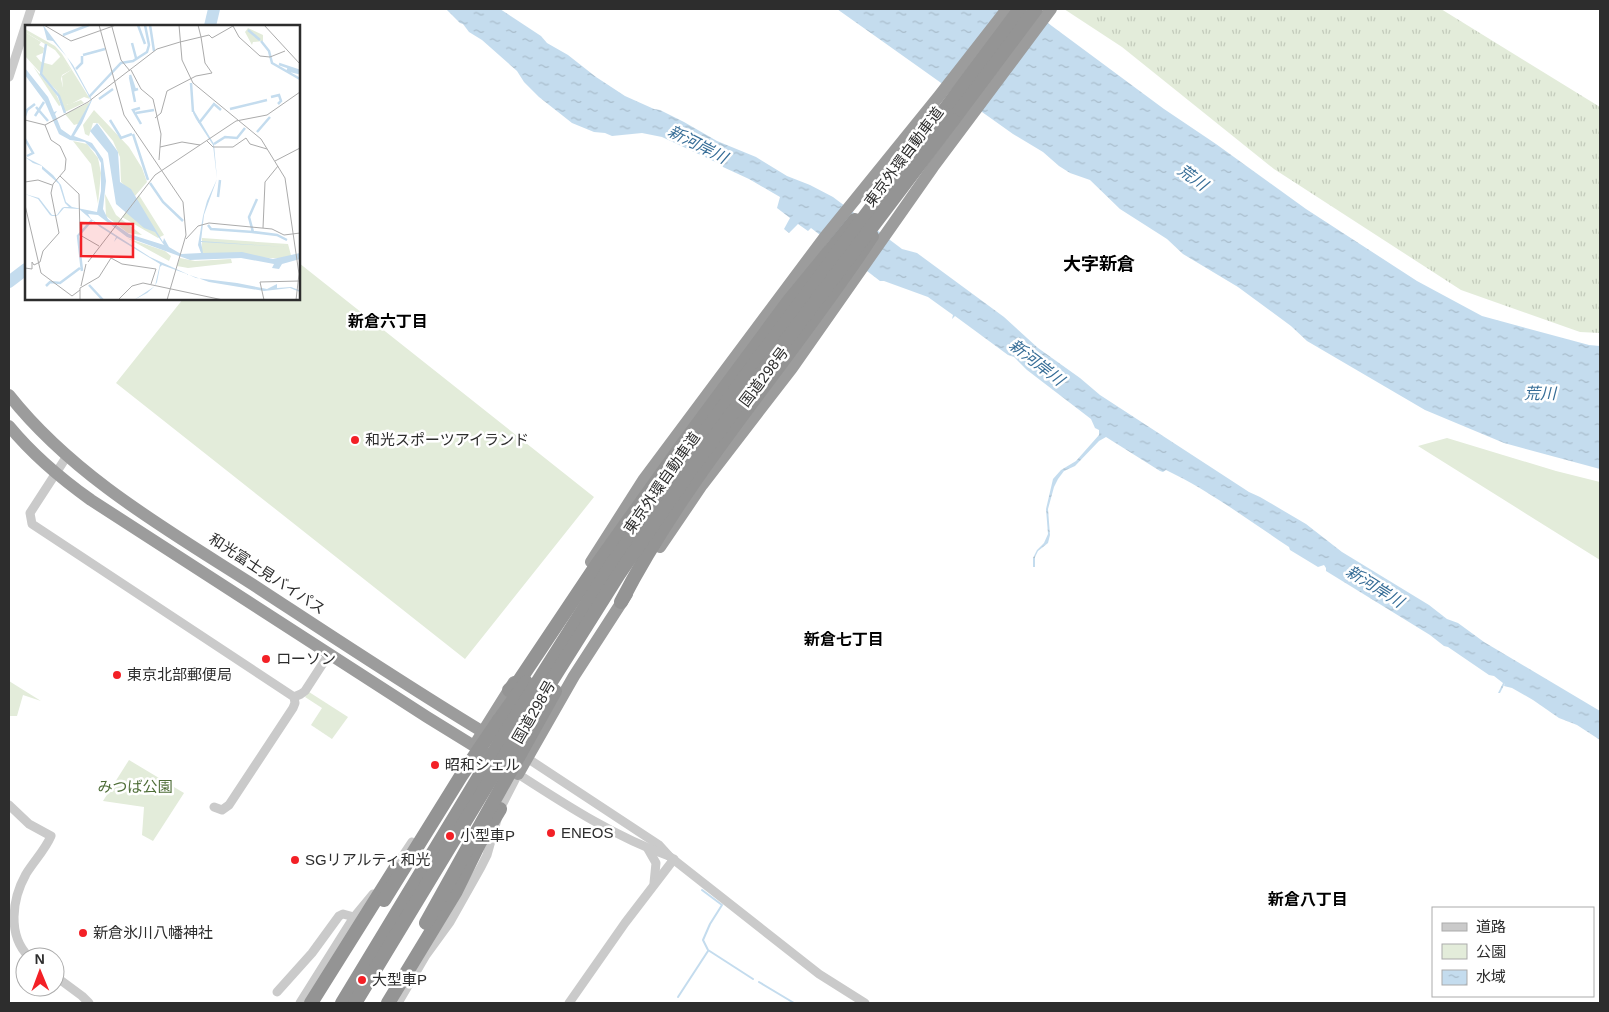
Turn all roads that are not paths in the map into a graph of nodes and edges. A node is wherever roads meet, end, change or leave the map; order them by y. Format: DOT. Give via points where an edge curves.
graph roads {
  1 [pos="31,9"];
  2 [pos="1007,9"];
  3 [pos="1020,9"];
  4 [pos="1036,9"];
  5 [pos="1051,9"];
  6 [pos="26,25"];
  7 [pos="25,28"];
  8 [pos="9,77"];
  9 [pos="908,169"];
  10 [pos="9,395"];
  11 [pos="9,426"];
  12 [pos="67,456"];
  13 [pos="56,474"];
  14 [pos="610,567"];
  15 [pos="621,602"];
  16 [pos="600,603"];
  17 [pos="329,654"];
  18 [pos="574,676"];
  19 [pos="509,690"];
  20 [pos="294,697"];
  21 [pos="483,731"];
  22 [pos="503,743"];
  23 [pos="474,746"];
  24 [pos="485,753"];
  25 [pos="527,758"];
  26 [pos="518,774"];
  27 [pos="9,805"];
  28 [pos="214,807"];
  29 [pos="500,810"];
  30 [pos="643,845"];
  31 [pos="672,857"];
  32 [pos="395,869"];
  33 [pos="653,886"];
  34 [pos="384,900"];
  35 [pos="354,917"];
  36 [pos="426,923"];
  37 [pos="20,947"];
  38 [pos="65,983"];
  39 [pos="277,992"];
  40 [pos="88,1003"];
  41 [pos="300,1003"];
  42 [pos="311,1003"];
  43 [pos="342,1003"];
  44 [pos="355,1003"];
  45 [pos="397,1003"];
  46 [pos="569,1003"];
  47 [pos="865,1003"];
  1 -- 6 [label="street"];
  2 -- 19 [label="highway, 国道298号" via="812,254 644,479"];
  3 -- 9 [label="highway, 東京外環自動車道, bridge"];
  4 -- 9 [label="highway, 東京外環自動車道, bridge"];
  5 -- 15 [label="highway, 国道298号" via="933,167 792,368 702,485"];
  7 -- 8 [label="street"];
  9 -- 14 [label="highway, 東京外環自動車道, bridge" via="710,424"];
  9 -- 15 [label="highway, bridge" via="845,278 700,474 641,564"];
  9 -- 16 [label="highway, 東京外環自動車道, bridge" via="698,460"];
  9 -- 19 [label="highway, bridge" via="872,198 788,302 690,433 519,681"];
  10 -- 12 [label="highway, 和光富士見バイパス"];
  11 -- 13 [label="highway"];
  12 -- 13 [label="street"];
  12 -- 21 [label="highway, 和光富士見バイパス" via="156,522"];
  13 -- 17 [label="highway"];
  13 -- 20 [label="street" via="30,513 34,525"];
  14 -- 34 [label="highway, bridge" via="461,776"];
  14 -- 43 [label="highway, 東京外環自動車道, bridge"];
  15 -- 18 [label="highway, 国道298号"];
  16 -- 36 [label="highway, bridge" via="532,735"];
  16 -- 44 [label="highway, 東京外環自動車道, bridge"];
  17 -- 20 [label="street" via="305,691"];
  17 -- 23 [label="highway"];
  18 -- 22 [label="highway" via="529,715"];
  18 -- 25 [label="highway, 国道298号"];
  19 -- 21 [label="highway, 国道298号"];
  20 -- 28 [label="street" via="294,706 229,806 222,810"];
  21 -- 22 [label="highway, 和光富士見バイパス"];
  21 -- 23 [label="highway, 国道298号"];
  22 -- 24 [label="highway"];
  22 -- 25 [label="highway, 和光富士見バイパス"];
  23 -- 24 [label="highway"];
  23 -- 32 [label="street"];
  24 -- 26 [label="highway"];
  25 -- 26 [label="highway, 国道298号"];
  25 -- 31 [label="street" via="646,836"];
  26 -- 29 [label="street"];
  26 -- 30 [label="street" via="588,819"];
  27 -- 37 [label="street" via="29,824 51,836 26,874 17,897 14,921"];
  29 -- 45 [label="highway" via="480,842"];
  30 -- 31 [label="street"];
  30 -- 33 [label="street" via="655,860"];
  31 -- 33 [label="street"];
  31 -- 47 [label="street" via="819,974"];
  32 -- 35 [label="street"];
  32 -- 42 [label="highway"];
  33 -- 46 [label="street"];
  35 -- 39 [label="street" via="339,916 312,954"];
  35 -- 41 [label="street"];
  38 -- 40 [label="street"];
}
